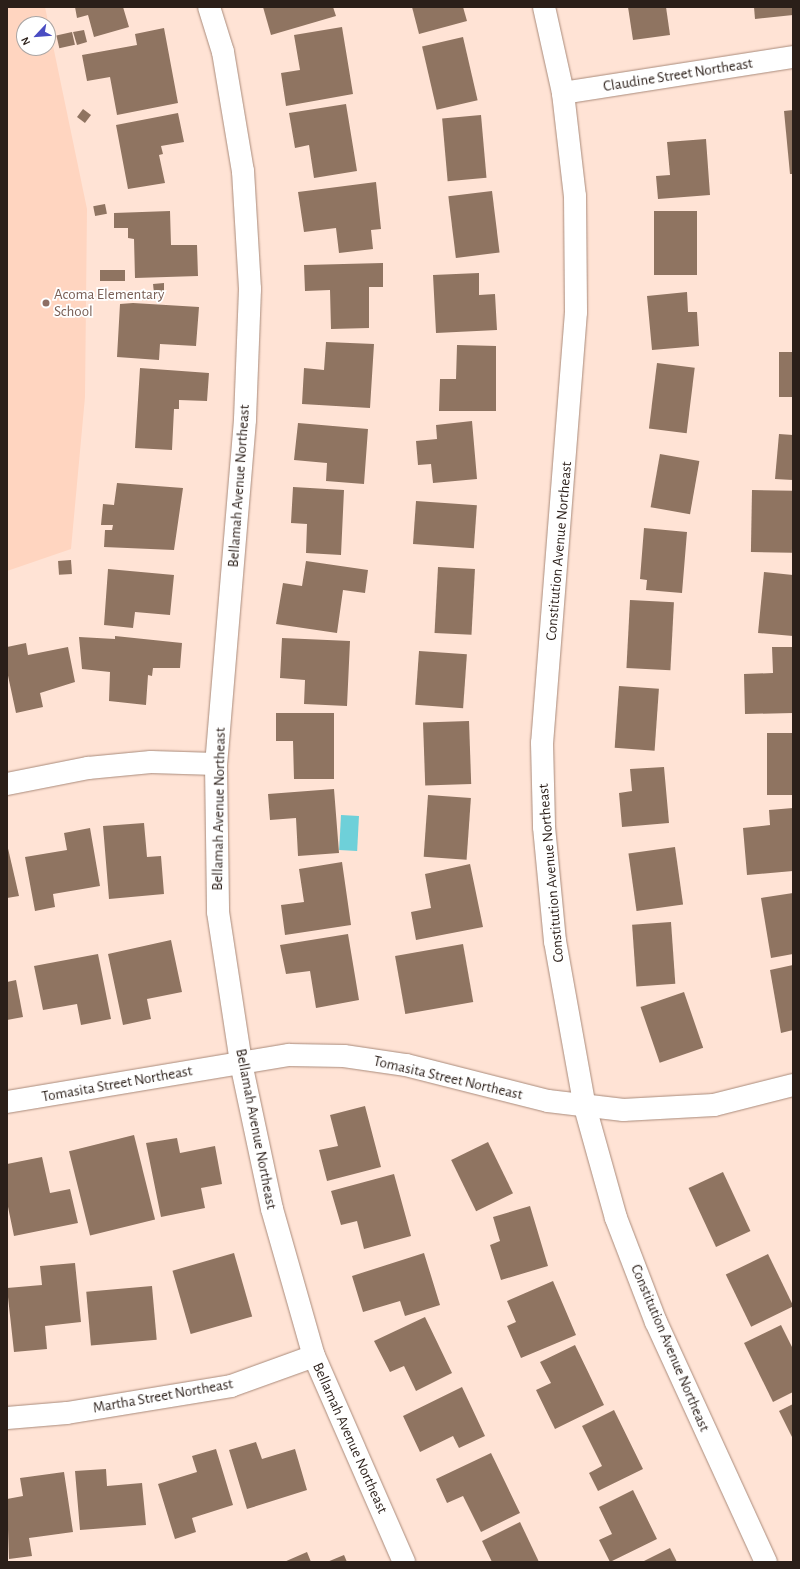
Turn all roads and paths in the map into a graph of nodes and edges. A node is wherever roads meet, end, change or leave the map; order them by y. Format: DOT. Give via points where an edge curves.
graph roads {
  1 [pos="209,7"];
  2 [pos="544,7"];
  3 [pos="793,57"];
  4 [pos="563,93"];
  5 [pos="216,764"];
  6 [pos="7,784"];
  7 [pos="241,1063"];
  8 [pos="793,1085"];
  9 [pos="7,1102"];
  10 [pos="585,1107"];
  11 [pos="314,1356"];
  12 [pos="7,1418"];
  13 [pos="404,1562"];
  14 [pos="766,1562"];
  1 -- 5 [label="street, Bellamah Avenue Northeast" via="223,52 243,171 250,289 245,420"];
  2 -- 4 [label="street, Constitution Avenue Northeast"];
  3 -- 4 [label="street, Claudine Street Northeast"];
  4 -- 10 [label="street, Constitution Avenue Northeast" via="575,196 576,312 542,743 544,826 555,941"];
  5 -- 6 [label="street" via="143,763 88,768"];
  5 -- 7 [label="street, Bellamah Avenue Northeast" via="218,912"];
  7 -- 9 [label="street, Tomasita Street Northeast"];
  7 -- 10 [label="street, Tomasita Street Northeast" via="289,1056 344,1056 406,1065 548,1101"];
  7 -- 11 [label="street, Bellamah Avenue Northeast" via="272,1209"];
  8 -- 10 [label="street, Tomasita Street Northeast" via="714,1105 623,1110"];
  10 -- 14 [label="street, Constitution Avenue Northeast" via="616,1218 656,1322"];
  11 -- 12 [label="street, Martha Street Northeast" via="231,1386 67,1413"];
  11 -- 13 [label="street, Bellamah Avenue Northeast"];
}
